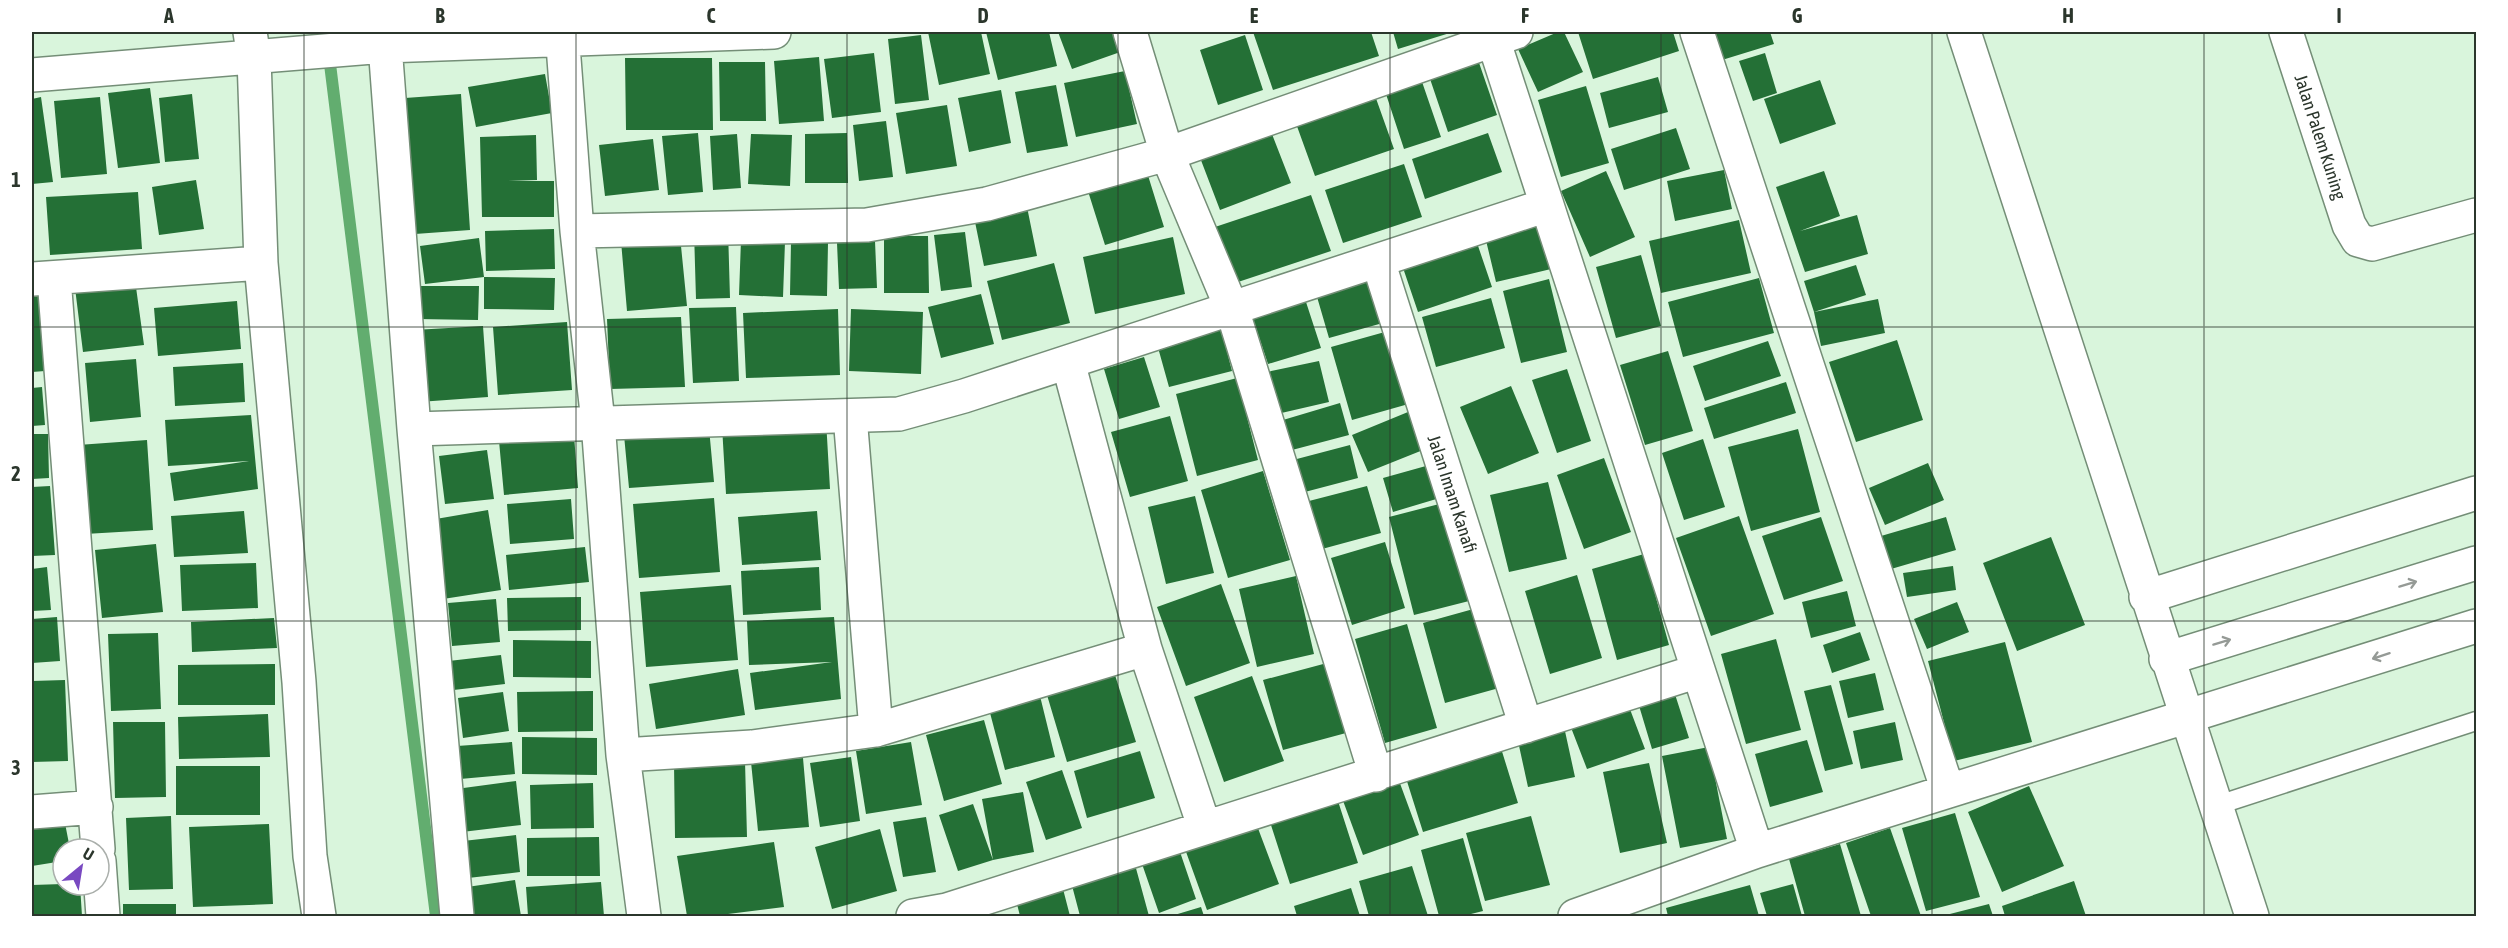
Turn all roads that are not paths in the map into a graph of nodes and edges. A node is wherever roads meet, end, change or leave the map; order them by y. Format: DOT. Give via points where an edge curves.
graph roads {
  1 [pos="774,32"];
  2 [pos="1130,32"];
  3 [pos="1697,32"];
  4 [pos="1964,32"];
  5 [pos="2286,32"];
  6 [pos="1504,35"];
  7 [pos="562,36"];
  8 [pos="375,43"];
  9 [pos="252,45"];
  10 [pos="32,75"];
  11 [pos="1167,154"];
  12 [pos="1547,205"];
  13 [pos="2476,215"];
  14 [pos="577,231"];
  15 [pos="1378,261"];
  16 [pos="261,263"];
  17 [pos="43,278"];
  18 [pos="1232,309"];
  19 [pos="1068,362"];
  20 [pos="850,416"];
  21 [pos="598,422"];
  22 [pos="414,429"];
  23 [pos="2476,493"];
  24 [pos="2476,563"];
  25 [pos="2146,597"];
  26 [pos="2476,626"];
  27 [pos="1145,649"];
  28 [pos="2166,659"];
  29 [pos="1698,671"];
  30 [pos="2186,718"];
  31 [pos="2476,721"];
  32 [pos="1527,726"];
  33 [pos="876,730"];
  34 [pos="622,755"];
  35 [pos="1376,775"];
  36 [pos="1948,791"];
  37 [pos="2215,806"];
  38 [pos="96,807"];
  39 [pos="32,812"];
  40 [pos="1204,826"];
  41 [pos="97,837"];
  42 [pos="1757,851"];
  43 [pos="101,897"];
  44 [pos="102,916"];
  45 [pos="320,916"];
  46 [pos="457,916"];
  47 [pos="644,916"];
  48 [pos="914,916"];
  49 [pos="1575,916"];
  50 [pos="2252,916"];
  1 -- 7 [label="street"];
  2 -- 11 [label="street"];
  3 -- 36 [label="street"];
  4 -- 25 [label="street"];
  5 -- 13 [label="street, Jalan Palem Kuning" via="2349,225 2358,240 2372,244"];
  6 -- 11 [label="street"];
  6 -- 12 [label="street"];
  7 -- 8 [label="street"];
  7 -- 14 [label="street"];
  8 -- 9 [label="street" via="287,54"];
  8 -- 22 [label="street"];
  9 -- 10 [label="street"];
  9 -- 16 [label="street"];
  11 -- 14 [label="street" via="987,204 867,225"];
  11 -- 18 [label="street"];
  12 -- 15 [label="street"];
  12 -- 29 [label="street"];
  14 -- 21 [label="street"];
  15 -- 18 [label="street"];
  15 -- 32 [label="street, Jalan Imam Kanafi"];
  16 -- 17 [label="street"];
  16 -- 45 [label="street" via="299,682 310,856"];
  17 -- 38 [label="street"];
  18 -- 19 [label="street"];
  18 -- 35 [label="street"];
  19 -- 20 [label="street" via="900,414"];
  19 -- 27 [label="street"];
  20 -- 21 [label="street"];
  20 -- 33 [label="street"];
  21 -- 22 [label="street"];
  21 -- 34 [label="street"];
  22 -- 46 [label="street"];
  23 -- 25 [label="street"];
  28 -- 24 [label="street, one-way"];
  25 -- 28 [label="street"];
  26 -- 30 [label="street, one-way"];
  27 -- 33 [label="street"];
  27 -- 40 [label="street"];
  28 -- 30 [label="street"];
  29 -- 32 [label="street"];
  29 -- 42 [label="street"];
  30 -- 36 [label="street"];
  30 -- 37 [label="street"];
  31 -- 37 [label="lane"];
  32 -- 35 [label="street"];
  33 -- 34 [label="street" via="752,747"];
  34 -- 47 [label="street"];
  35 -- 40 [label="street"];
  36 -- 42 [label="street"];
  37 -- 50 [label="street"];
  38 -- 39 [label="street"];
  38 -- 41 [label="street"];
  40 -- 48 [label="street" via="947,910"];
  42 -- 49 [label="street"];
  43 -- 44 [label="street"];
}
